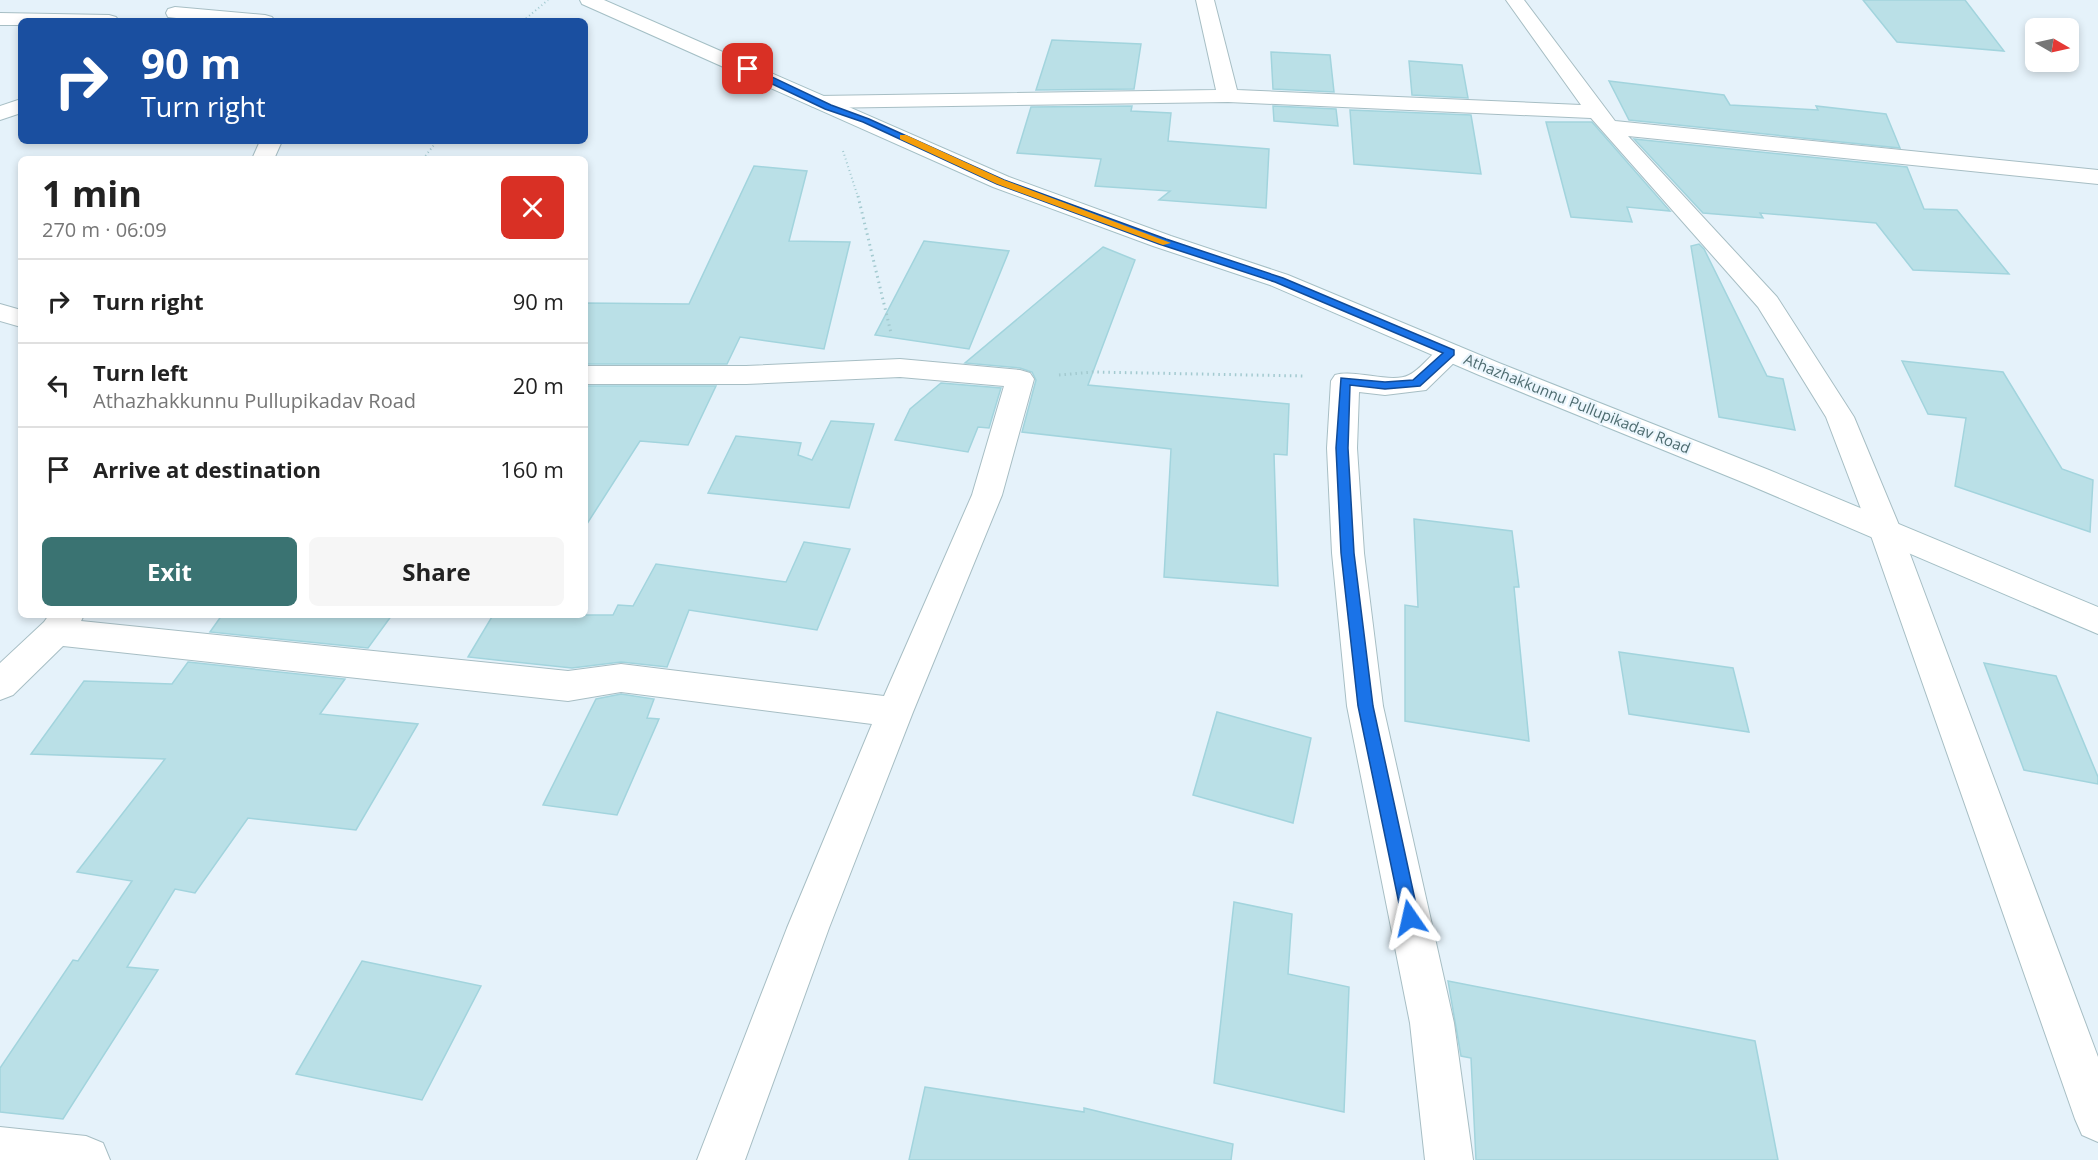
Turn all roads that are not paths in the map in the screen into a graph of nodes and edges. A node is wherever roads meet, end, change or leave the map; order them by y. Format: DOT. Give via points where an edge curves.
graph roads {
  1 [pos="589,0"];
  2 [pos="1205,0"];
  3 [pos="1515,0"];
  4 [pos="175,13"];
  5 [pos="232,18"];
  6 [pos="0,19"];
  7 [pos="18,19"];
  8 [pos="1228,96"];
  9 [pos="823,104"];
  10 [pos="18,106"];
  11 [pos="0,114"];
  12 [pos="1602,120"];
  13 [pos="2098,177"];
  14 [pos="0,312"];
  15 [pos="18,318"];
  16 [pos="1450,352"];
  17 [pos="588,375"];
  18 [pos="1885,530"];
  19 [pos="2098,621"];
  20 [pos="61,623"];
  21 [pos="0,685"];
  22 [pos="895,712"];
  23 [pos="2098,1119"];
  24 [pos="0,1151"];
  25 [pos="87,1160"];
  26 [pos="720,1160"];
  27 [pos="1449,1160"];
  1 -- 9 [label="street, Athazhakkunnu Pullupikadav Road"];
  2 -- 8 [label="street"];
  3 -- 12 [label="street"];
  4 -- 5 [label="street"];
  6 -- 7 [label="street"];
  8 -- 9 [label="street"];
  8 -- 12 [label="street"];
  9 -- 16 [label="street, Athazhakkunnu Pullupikadav Road" via="1001,182 1279,280"];
  10 -- 11 [label="street"];
  12 -- 13 [label="street"];
  12 -- 18 [label="street" via="1768,303 1840,417"];
  14 -- 15 [label="street"];
  16 -- 18 [label="street, Athazhakkunnu Pullupikadav Road"];
  16 -- 27 [label="street" via="1416,384 1385,386 1345,381 1342,448 1348,553 1365,706 1432,1023"];
  17 -- 22 [label="street" via="746,375 900,368 1020,379 987,495"];
  18 -- 19 [label="street, Athazhakkunnu Pullupikadav Road"];
  18 -- 23 [label="street"];
  20 -- 21 [label="street"];
  20 -- 22 [label="street" via="568,686 621,678"];
  22 -- 26 [label="street"];
  24 -- 25 [label="street"];
}
